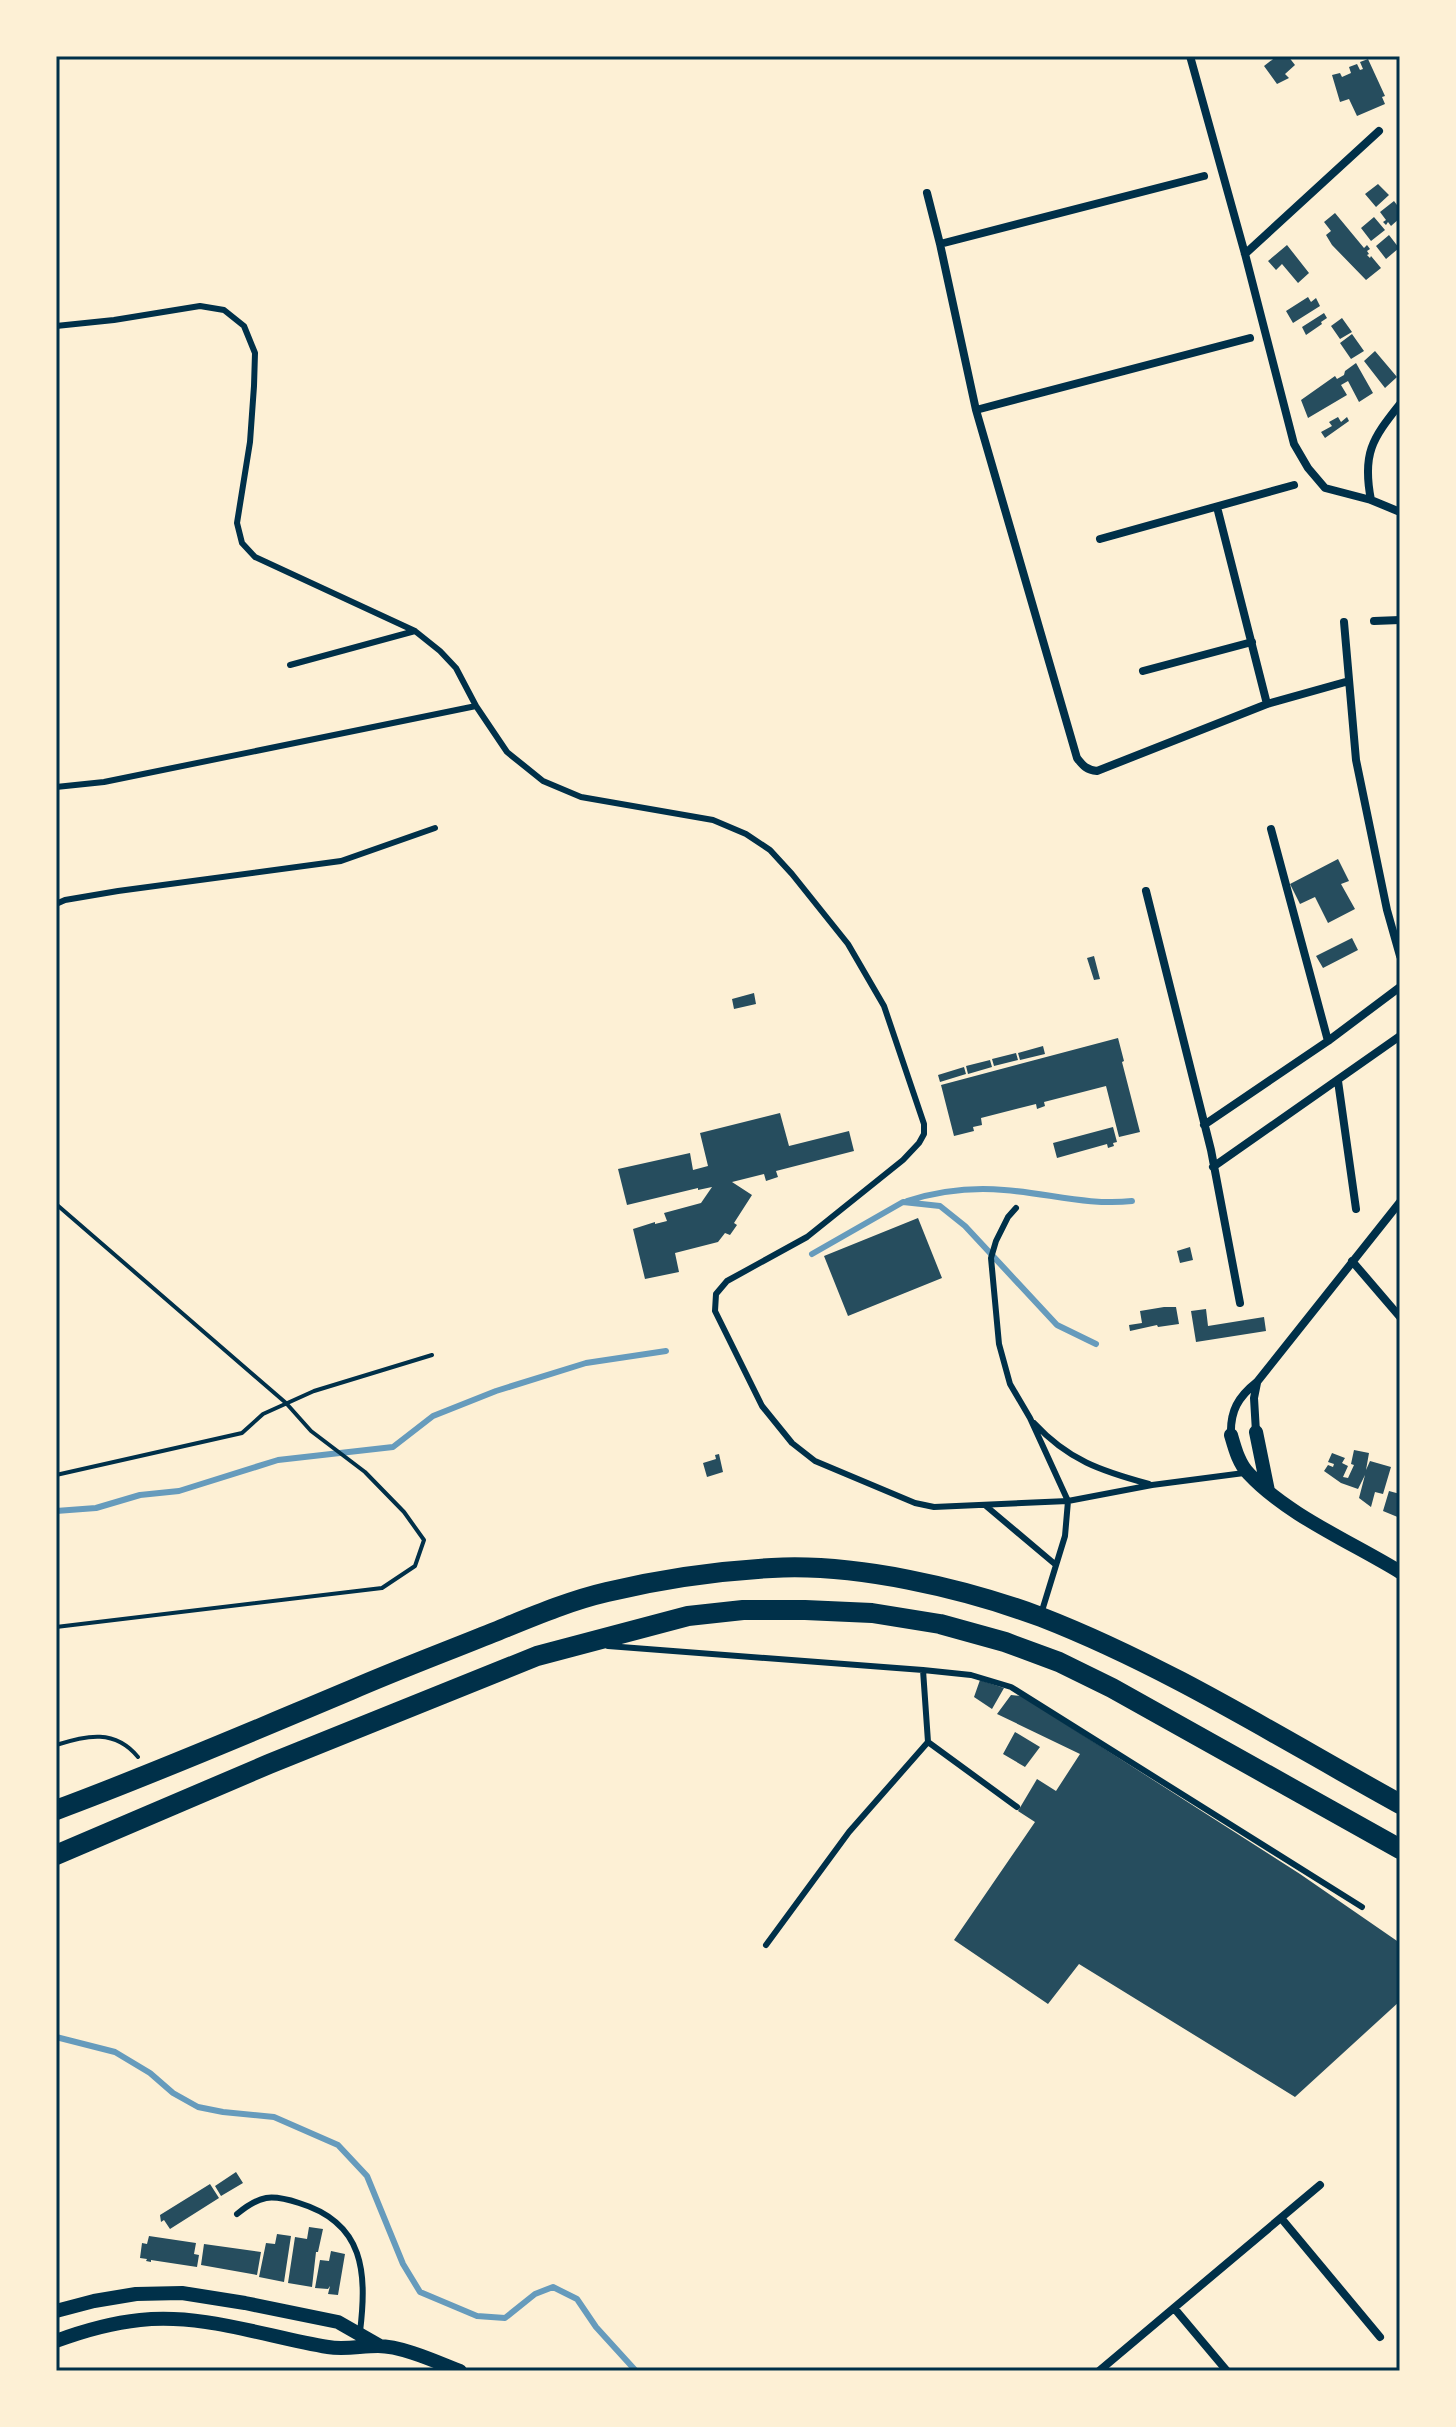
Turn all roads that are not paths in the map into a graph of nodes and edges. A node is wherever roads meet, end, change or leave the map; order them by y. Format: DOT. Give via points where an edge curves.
graph roads {
  1 [pos="1190,56"];
  2 [pos="1379,131"];
  3 [pos="1204,176"];
  4 [pos="927,193"];
  5 [pos="940,244"];
  6 [pos="1245,254"];
  7 [pos="56,326"];
  8 [pos="1250,338"];
  9 [pos="1400,404"];
  10 [pos="976,410"];
  11 [pos="1294,485"];
  12 [pos="1371,500"];
  13 [pos="1217,507"];
  14 [pos="1400,512"];
  15 [pos="1100,539"];
  16 [pos="1400,620"];
  17 [pos="1374,621"];
  18 [pos="1344,622"];
  19 [pos="415,631"];
  20 [pos="1252,642"];
  21 [pos="290,665"];
  22 [pos="1143,671"];
  23 [pos="1349,681"];
  24 [pos="1267,704"];
  25 [pos="476,706"];
  26 [pos="56,787"];
  27 [pos="435,828"];
  28 [pos="1271,829"];
  29 [pos="1146,891"];
  30 [pos="56,904"];
  31 [pos="1400,956"];
  32 [pos="1400,987"];
  33 [pos="1400,1036"];
  34 [pos="1328,1041"];
  35 [pos="1338,1081"];
  36 [pos="1204,1125"];
  37 [pos="1213,1167"];
  38 [pos="1400,1202"];
  39 [pos="1016,1208"];
  40 [pos="1356,1209"];
  41 [pos="1352,1261"];
  42 [pos="1240,1303"];
  43 [pos="1400,1317"];
  44 [pos="1257,1382"];
  45 [pos="1030,1418"];
  46 [pos="1256,1432"];
  47 [pos="1231,1435"];
  48 [pos="1263,1470"];
  49 [pos="1247,1473"];
  50 [pos="1152,1485"];
  51 [pos="1268,1491"];
  52 [pos="1068,1501"];
  53 [pos="986,1506"];
  54 [pos="1056,1565"];
  55 [pos="1400,1572"];
  56 [pos="1040,1617"];
  57 [pos="581,1644"];
  58 [pos="923,1670"];
  59 [pos="928,1742"];
  60 [pos="1400,1804"];
  61 [pos="1017,1807"];
  62 [pos="56,1810"];
  63 [pos="1400,1849"];
  64 [pos="56,1855"];
  65 [pos="1362,1907"];
  66 [pos="766,1945"];
  67 [pos="1320,2185"];
  68 [pos="237,2214"];
  69 [pos="1281,2218"];
  70 [pos="1174,2308"];
  71 [pos="56,2311"];
  72 [pos="1380,2337"];
  73 [pos="56,2341"];
  74 [pos="358,2341"];
  75 [pos="460,2371"];
  76 [pos="1099,2371"];
  77 [pos="1227,2371"];
  1 -- 6 [label="street"];
  2 -- 6 [label="street"];
  3 -- 5 [label="street"];
  4 -- 5 [label="street"];
  5 -- 10 [label="street"];
  6 -- 12 [label="street" via="1294,444 1325,488"];
  7 -- 19 [label="lane" via="200,306 224,310 244,326 255,353 250,442 237,523 242,543 255,557"];
  8 -- 10 [label="street"];
  9 -- 12 [label="street" via="1369,451 1366,476"];
  10 -- 24 [label="street" via="1077,758 1097,771"];
  11 -- 13 [label="street"];
  12 -- 14 [label="street"];
  13 -- 15 [label="street"];
  13 -- 20 [label="street"];
  16 -- 17 [label="street"];
  18 -- 23 [label="street"];
  19 -- 21 [label="lane"];
  19 -- 25 [label="lane" via="456,668"];
  20 -- 22 [label="street"];
  20 -- 24 [label="street"];
  23 -- 24 [label="street"];
  23 -- 31 [label="street" via="1359,775"];
  25 -- 26 [label="lane" via="104,782"];
  25 -- 53 [label="lane" via="507,752 543,781 581,797 713,820 746,834 770,850 848,944 884,1006 924,1134 903,1160 807,1237 727,1281 716,1294 715,1311 762,1406 792,1443 815,1461 915,1503"];
  27 -- 30 [label="lane" via="341,861"];
  28 -- 34 [label="street"];
  29 -- 36 [label="street"];
  32 -- 34 [label="street"];
  33 -- 35 [label="street"];
  34 -- 36 [label="street"];
  35 -- 37 [label="street"];
  35 -- 40 [label="street"];
  36 -- 37 [label="street"];
  37 -- 42 [label="street"];
  38 -- 41 [label="street"];
  39 -- 45 [label="lane" via="991,1258 999,1344 1010,1384"];
  41 -- 43 [label="street"];
  41 -- 44 [label="street"];
  44 -- 46 [label="street"];
  44 -- 47 [label="street" via="1235,1404"];
  45 -- 50 [label="lane" via="1076,1458 1106,1473"];
  45 -- 52 [label="lane"];
  46 -- 48 [label="street"];
  47 -- 49 [label="street"];
  48 -- 49 [label="lane"];
  48 -- 51 [label="street"];
  49 -- 50 [label="lane"];
  49 -- 51 [label="street"];
  50 -- 52 [label="lane"];
  51 -- 55 [label="street"];
  52 -- 53 [label="lane"];
  52 -- 54 [label="lane"];
  53 -- 54 [label="lane"];
  54 -- 56 [label="lane"];
  56 -- 60 [label="highway" via="1176,1680"];
  56 -- 62 [label="highway" via="971,1595 842,1570 774,1568 606,1592"];
  57 -- 58 [label="lane"];
  57 -- 63 [label="highway" via="688,1616 743,1610 872,1613 940,1624 1005,1642 1086,1675"];
  57 -- 64 [label="highway" via="537,1656"];
  58 -- 59 [label="lane"];
  58 -- 65 [label="lane" via="971,1675 1011,1687"];
  59 -- 61 [label="lane"];
  59 -- 66 [label="lane" via="849,1832"];
  67 -- 69 [label="street"];
  68 -- 74 [label="lane" via="265,2197 281,2197 311,2206 346,2231 363,2283"];
  69 -- 70 [label="street"];
  69 -- 72 [label="street"];
  70 -- 76 [label="street"];
  70 -- 77 [label="street"];
  71 -- 74 [label="street" via="136,2294 182,2293 338,2322"];
  73 -- 74 [label="street" via="142,2320 216,2324 333,2348"];
  74 -- 75 [label="street"];
}
